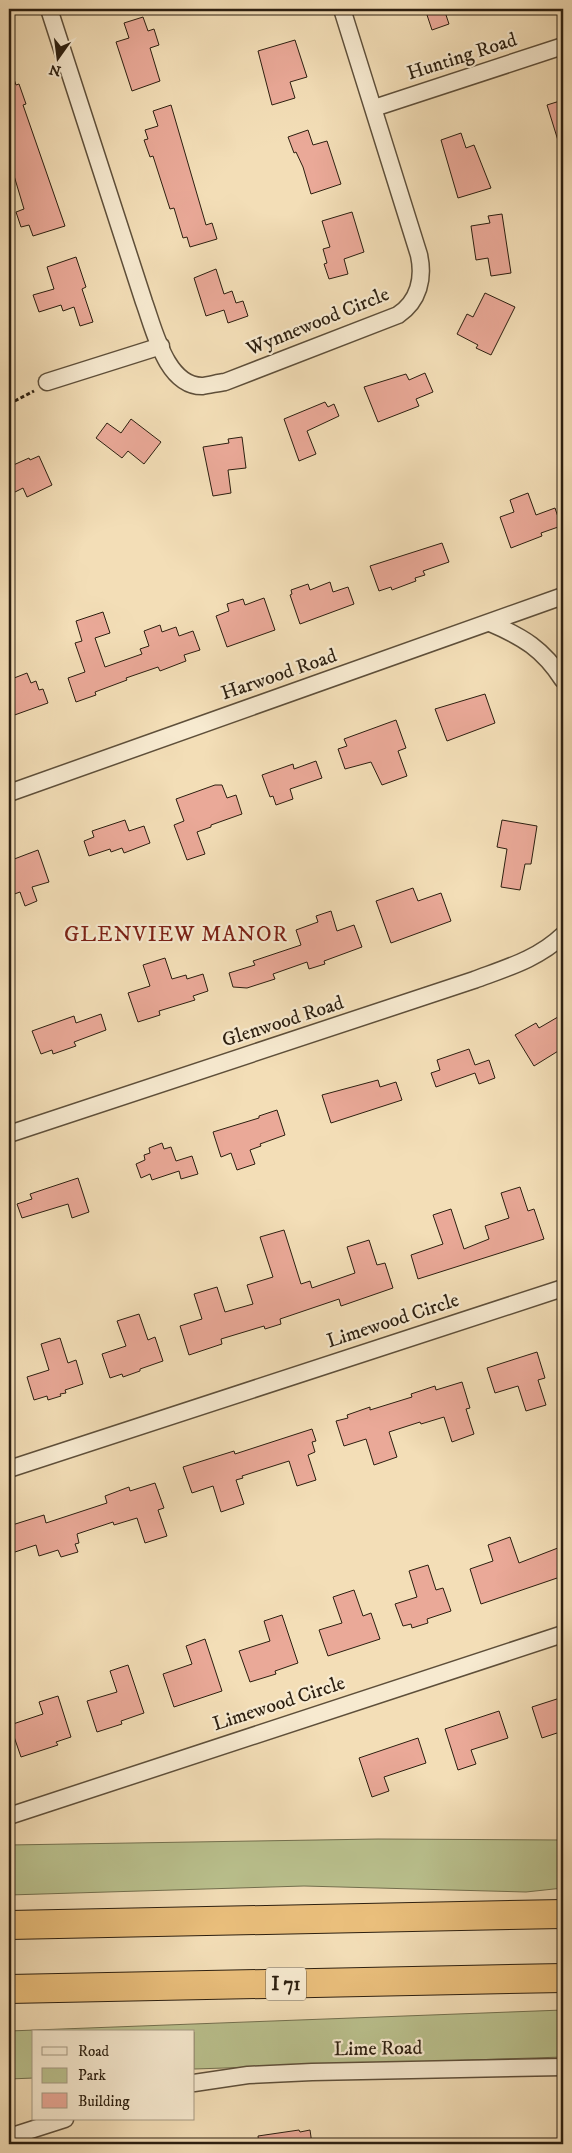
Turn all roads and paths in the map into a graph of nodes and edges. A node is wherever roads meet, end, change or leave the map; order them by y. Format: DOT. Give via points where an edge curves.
graph roads {
  1 [pos="49,9"];
  2 [pos="342,9"];
  3 [pos="563,46"];
  4 [pos="374,108"];
  5 [pos="161,346"];
  6 [pos="47,382"];
  7 [pos="9,404"];
  8 [pos="563,596"];
  9 [pos="490,622"];
  10 [pos="563,680"];
  11 [pos="9,793"];
  12 [pos="563,935"];
  13 [pos="9,1134"];
  14 [pos="563,1288"];
  15 [pos="9,1469"];
  16 [pos="563,1634"];
  17 [pos="9,1816"];
  18 [pos="563,1914"];
  19 [pos="9,1925"];
  20 [pos="563,1978"];
  21 [pos="9,1989"];
  22 [pos="563,2067"];
  23 [pos="195,2083"];
  24 [pos="61,2120"];
  25 [pos="9,2137"];
  1 -- 5 [label="street, Wynnewood Circle"];
  2 -- 4 [label="street, Wynnewood Circle"];
  3 -- 4 [label="street, Hunting Road"];
  4 -- 5 [label="street, Wynnewood Circle" via="421,264 419,289 405,311 225,382 201,386 179,377 168,364"];
  5 -- 6 [label="street"];
  6 -- 7 [label="path"];
  8 -- 9 [label="street, Harwood Road"];
  9 -- 10 [label="street" via="535,647"];
  9 -- 11 [label="street, Harwood Road"];
  12 -- 13 [label="street, Glenwood Road" via="530,959 474,980"];
  14 -- 15 [label="street, Limewood Circle"];
  16 -- 17 [label="street, Limewood Circle"];
  18 -- 19 [label="highway"];
  20 -- 21 [label="highway, I 71"];
  22 -- 23 [label="street, Lime Road" via="312,2072 248,2075"];
  24 -- 25 [label="street"];
}
